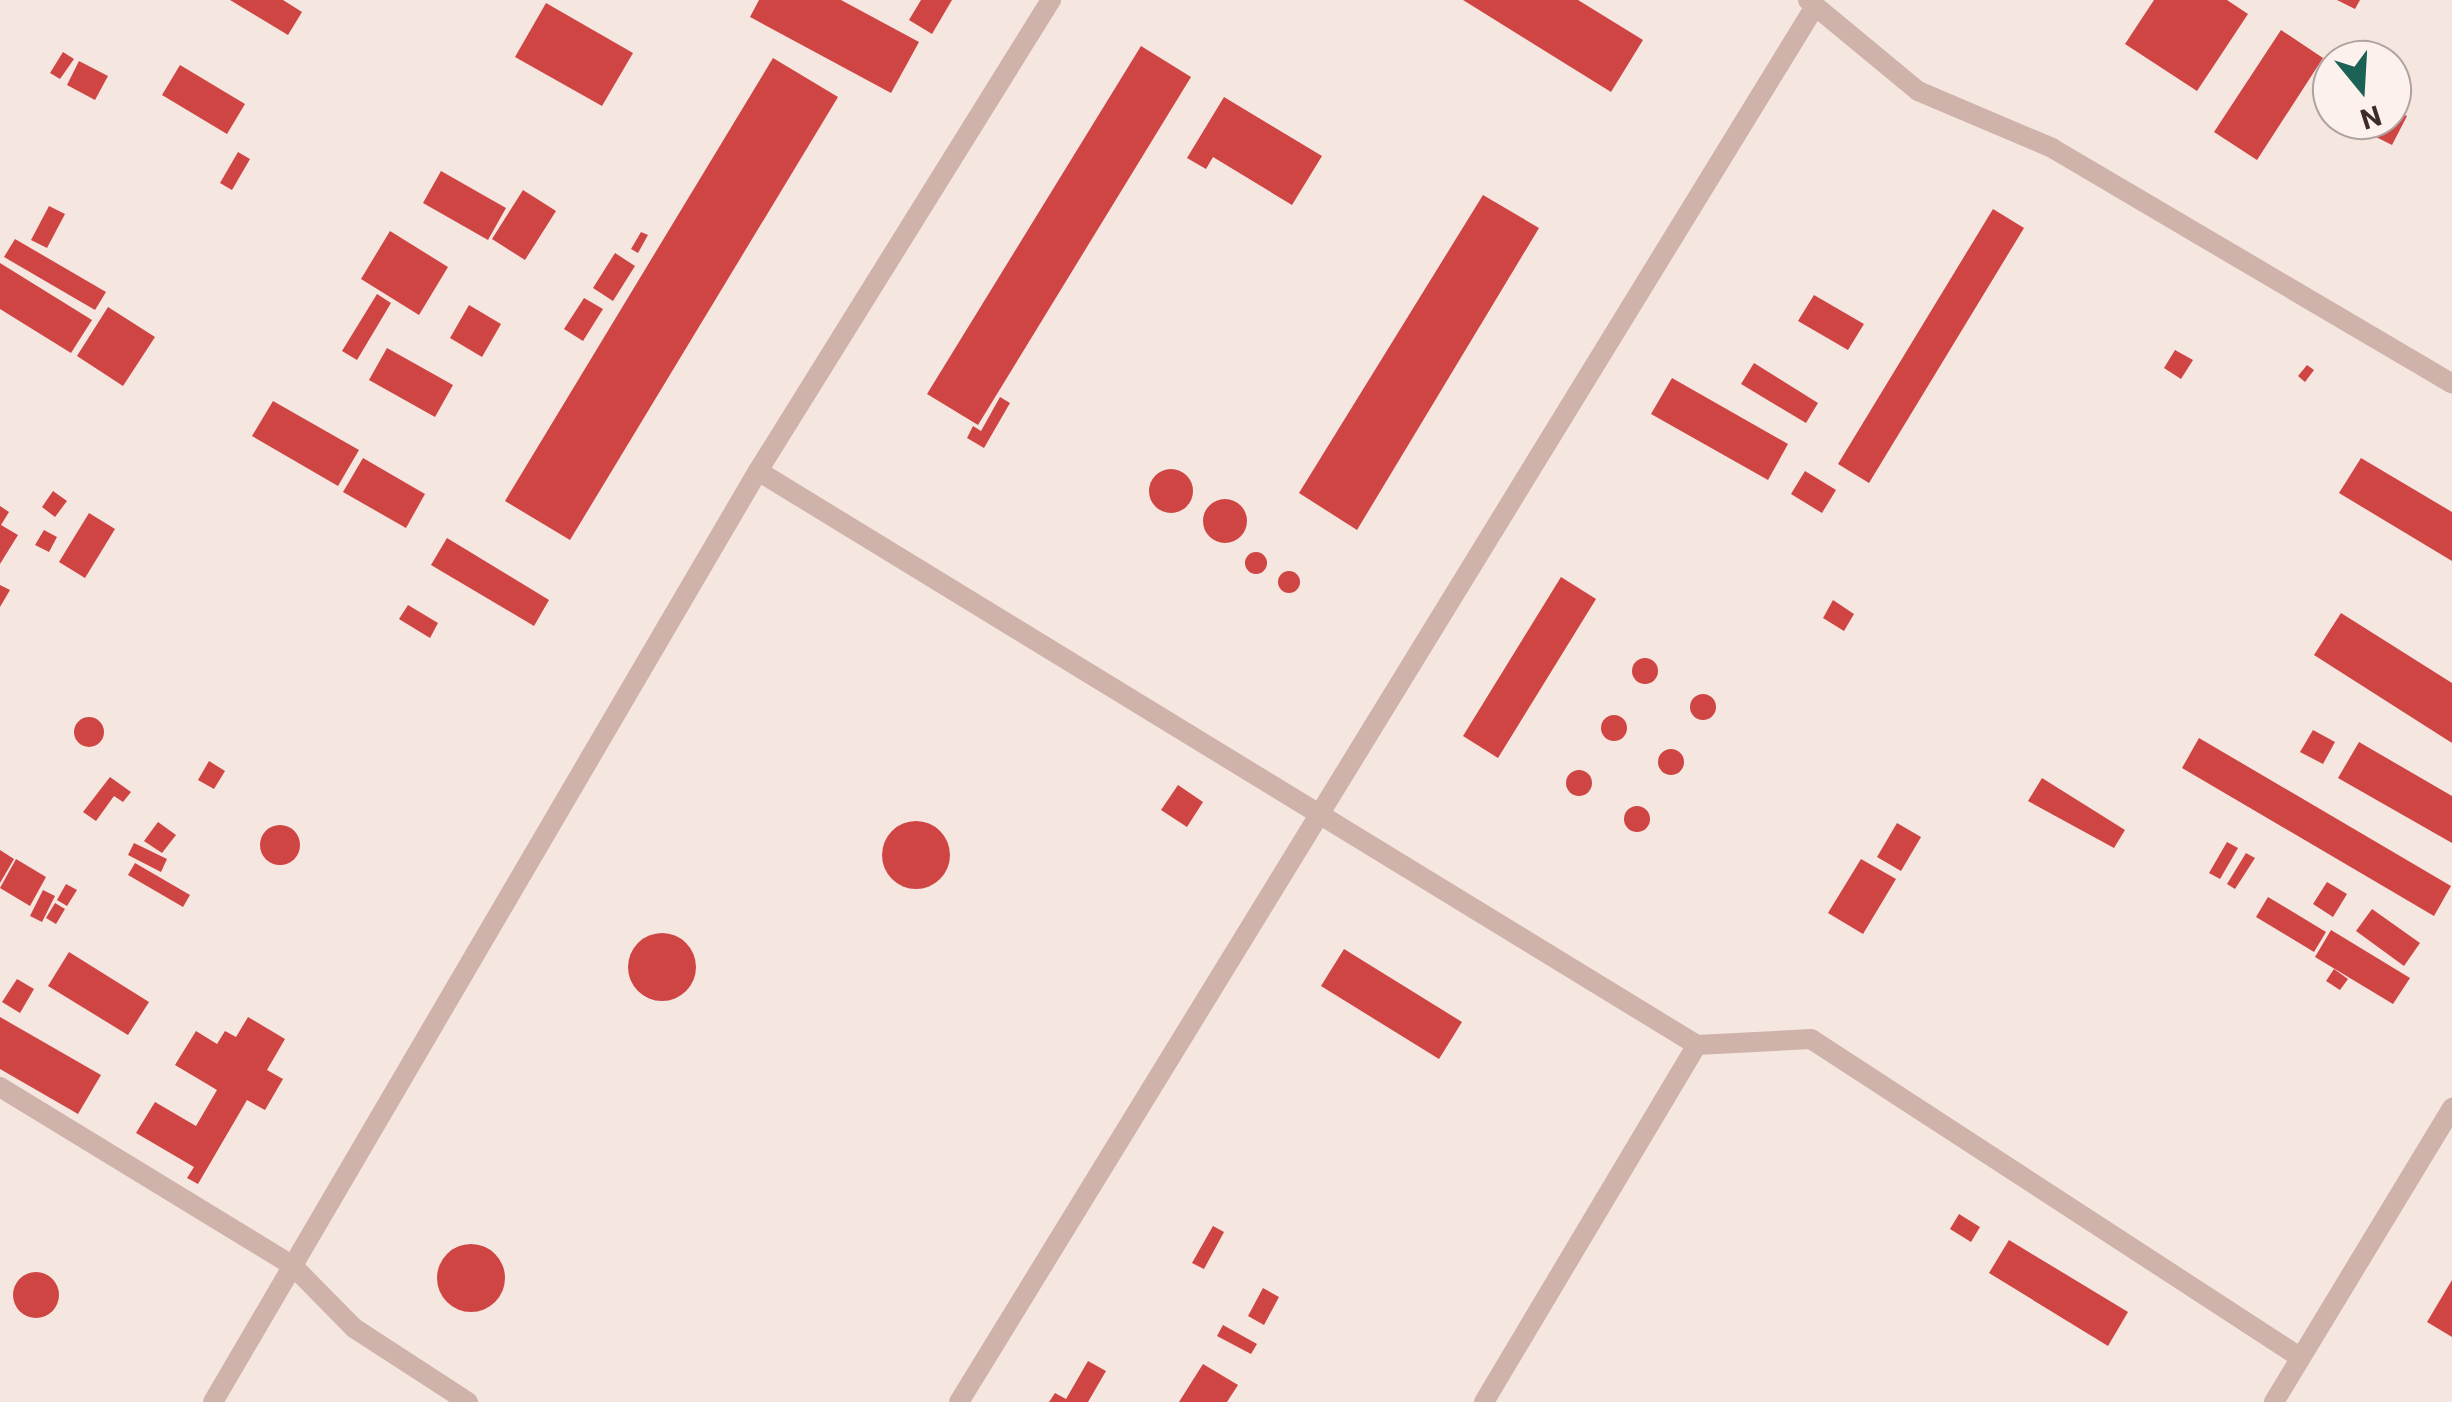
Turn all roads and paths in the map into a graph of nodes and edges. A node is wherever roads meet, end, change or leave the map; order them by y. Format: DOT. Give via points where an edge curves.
graph roads {
  1 [pos="1051,0"];
  2 [pos="1812,3"];
  3 [pos="2452,384"];
  4 [pos="758,472"];
  5 [pos="1316,812"];
  6 [pos="1698,1045"];
  7 [pos="0,1087"];
  8 [pos="2452,1108"];
  9 [pos="292,1266"];
  10 [pos="2298,1356"];
  11 [pos="2282,1399"];
  12 [pos="213,1402"];
  13 [pos="468,1402"];
  14 [pos="959,1402"];
  15 [pos="1484,1402"];
  1 -- 4 [label="lane"];
  2 -- 3 [label="lane" via="1918,91 2052,148"];
  2 -- 5 [label="lane"];
  4 -- 5 [label="lane"];
  4 -- 9 [label="lane"];
  5 -- 6 [label="lane"];
  5 -- 14 [label="lane"];
  6 -- 10 [label="lane" via="1812,1040"];
  6 -- 15 [label="lane"];
  7 -- 9 [label="lane"];
  8 -- 10 [label="lane"];
  9 -- 12 [label="lane"];
  9 -- 13 [label="lane" via="354,1328"];
  10 -- 11 [label="lane"];
}
